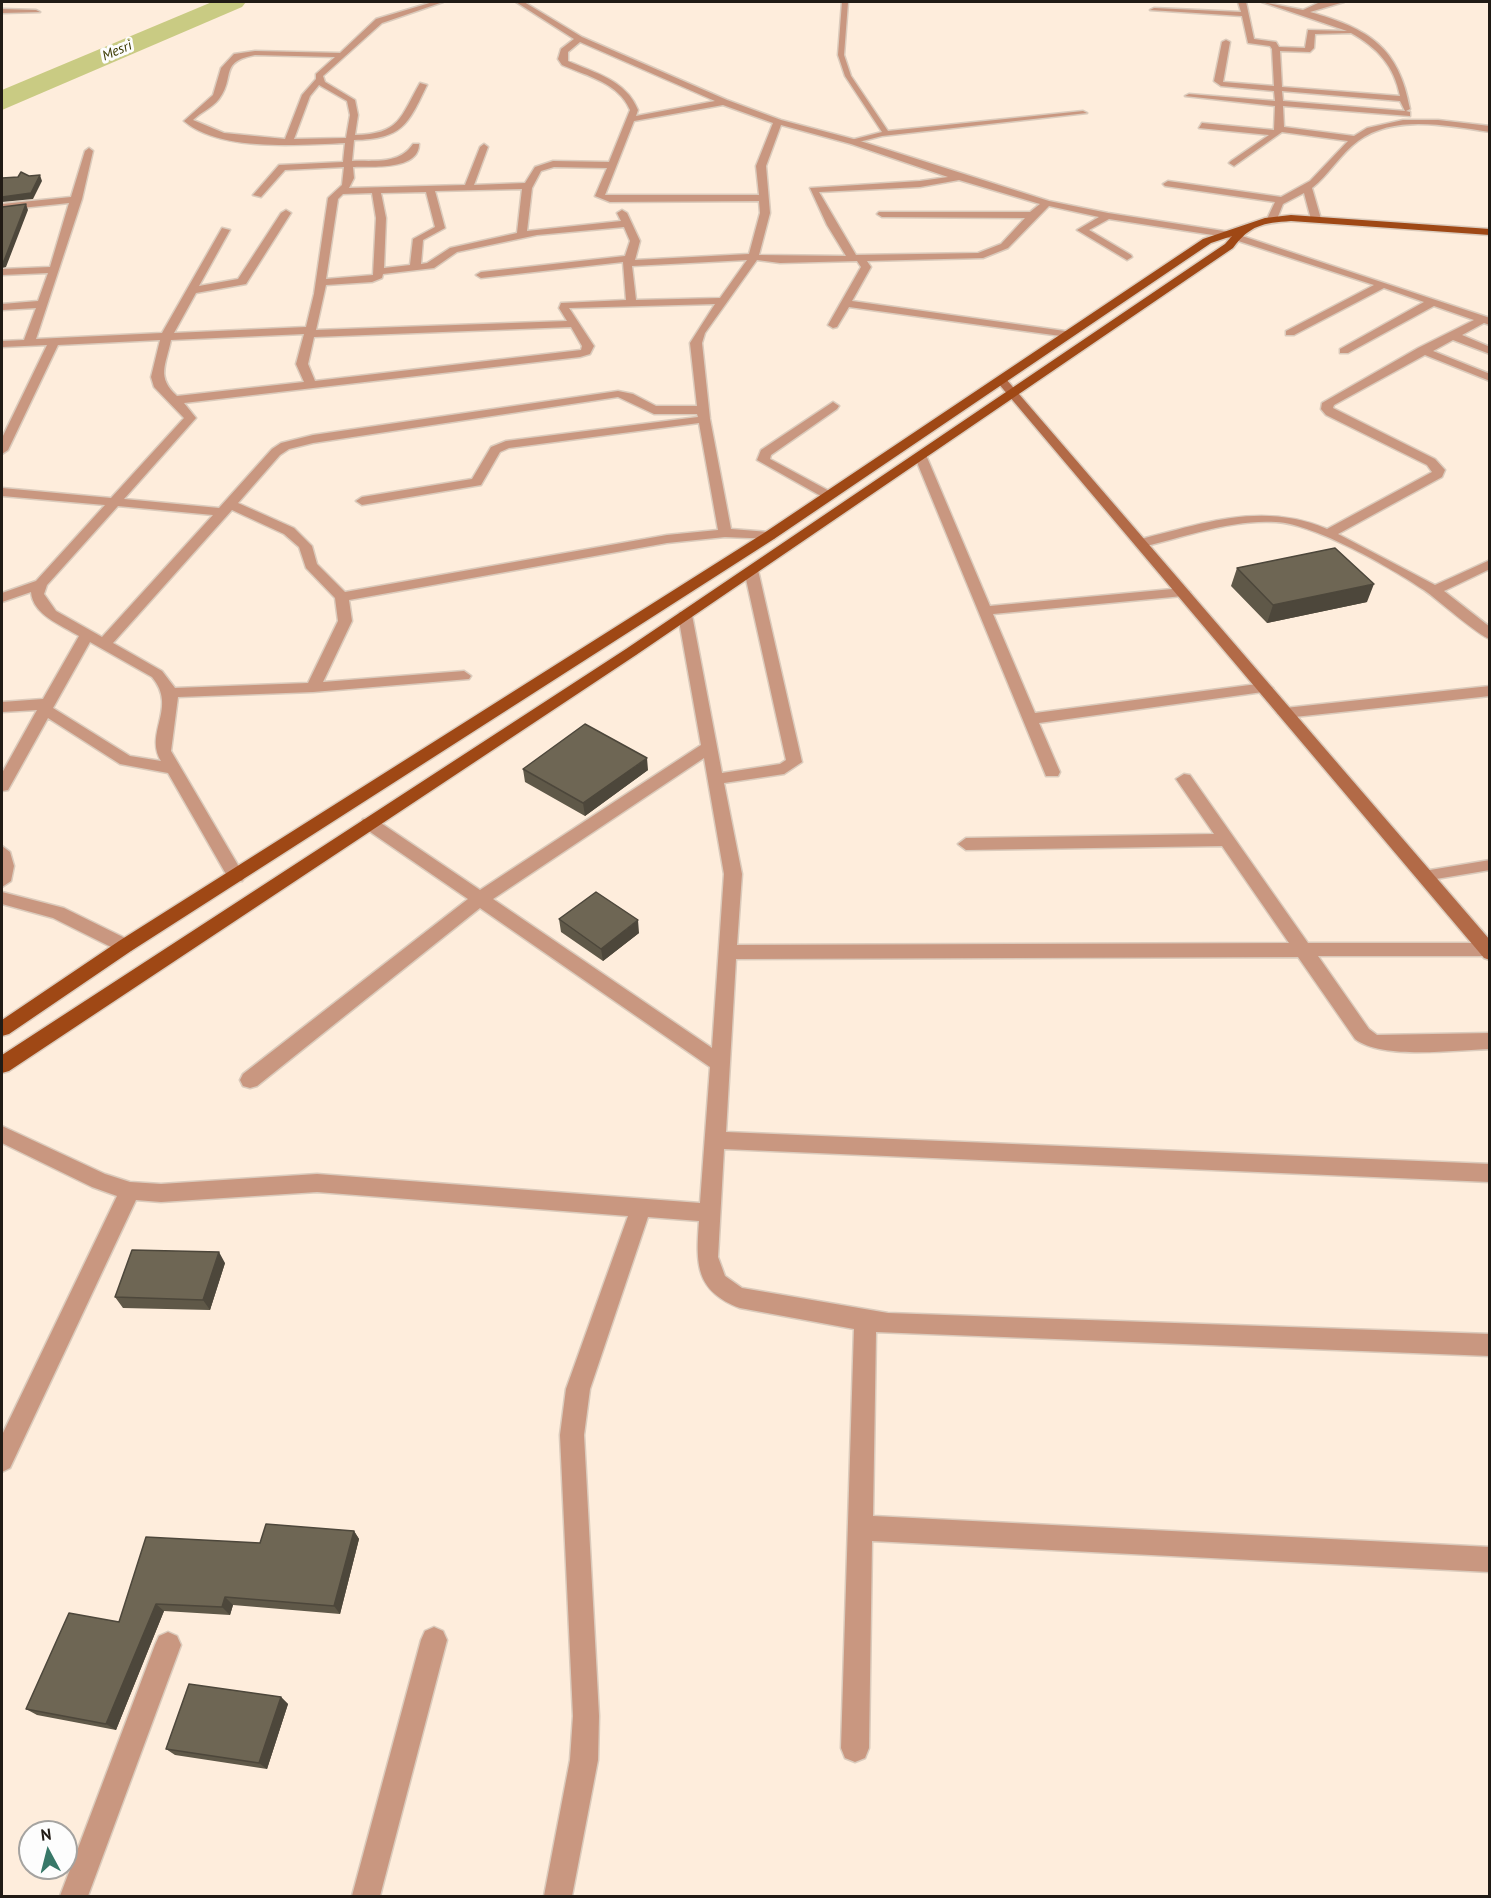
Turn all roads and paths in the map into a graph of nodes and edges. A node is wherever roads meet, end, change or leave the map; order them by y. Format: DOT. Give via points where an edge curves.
graph roads {
  1 [pos="439,2"];
  2 [pos="520,2"];
  3 [pos="845,2"];
  4 [pos="1242,2"];
  5 [pos="1265,2"];
  6 [pos="1341,2"];
  7 [pos="1154,10"];
  8 [pos="2,11"];
  9 [pos="36,12"];
  10 [pos="1304,12"];
  11 [pos="1245,14"];
  12 [pos="1353,33"];
  13 [pos="579,39"];
  14 [pos="1226,42"];
  15 [pos="1276,49"];
  16 [pos="341,55"];
  17 [pos="319,81"];
  18 [pos="423,85"];
  19 [pos="1277,89"];
  20 [pos="1189,96"];
  21 [pos="1404,99"];
  22 [pos="724,102"];
  23 [pos="1277,104"];
  24 [pos="1083,113"];
  25 [pos="1407,114"];
  26 [pos="631,119"];
  27 [pos="778,122"];
  28 [pos="1397,124"];
  29 [pos="1202,126"];
  30 [pos="1490,129"];
  31 [pos="1278,131"];
  32 [pos="886,133"];
  33 [pos="350,139"];
  34 [pos="1355,139"];
  35 [pos="289,141"];
  36 [pos="854,142"];
  37 [pos="416,146"];
  38 [pos="484,147"];
  39 [pos="89,151"];
  40 [pos="348,163"];
  41 [pos="1234,163"];
  42 [pos="612,165"];
  43 [pos="958,177"];
  44 [pos="1168,184"];
  45 [pos="528,186"];
  46 [pos="468,188"];
  47 [pos="1306,188"];
  48 [pos="430,189"];
  49 [pos="376,190"];
  50 [pos="341,191"];
  51 [pos="258,195"];
  52 [pos="76,198"];
  53 [pos="764,198"];
  54 [pos="621,199"];
  55 [pos="1280,200"];
  56 [pos="1047,203"];
  57 [pos="2,207"];
  58 [pos="286,213"];
  59 [pos="882,214"];
  60 [pos="1031,215"];
  61 [pos="1108,216"];
  62 [pos="1272,219"];
  63 [pos="1316,219"];
  64 [pos="625,224"];
  65 [pos="225,230"];
  66 [pos="1438,230"];
  67 [pos="1490,232"];
  68 [pos="1235,233"];
  69 [pos="522,235"];
  70 [pos="1490,240"];
  71 [pos="1127,257"];
  72 [pos="857,258"];
  73 [pos="630,260"];
  74 [pos="752,260"];
  75 [pos="415,269"];
  76 [pos="54,270"];
  77 [pos="2,272"];
  78 [pos="378,272"];
  79 [pos="481,275"];
  80 [pos="320,282"];
  81 [pos="1383,284"];
  82 [pos="194,290"];
  83 [pos="723,301"];
  84 [pos="631,302"];
  85 [pos="1433,302"];
  86 [pos="846,303"];
  87 [pos="42,304"];
  88 [pos="2,307"];
  89 [pos="1486,321"];
  90 [pos="575,324"];
  91 [pos="832,325"];
  92 [pos="172,329"];
  93 [pos="310,332"];
  94 [pos="1290,333"];
  95 [pos="1068,334"];
  96 [pos="1451,335"];
  97 [pos="55,340"];
  98 [pos="28,342"];
  99 [pos="2,344"];
  100 [pos="1422,350"];
  101 [pos="1344,351"];
  102 [pos="1490,351"];
  103 [pos="1490,378"];
  104 [pos="311,385"];
  105 [pos="1007,387"];
  106 [pos="175,400"];
  107 [pos="833,406"];
  108 [pos="703,414"];
  109 [pos="2,450"];
  110 [pos="920,455"];
  111 [pos="2,492"];
  112 [pos="828,496"];
  113 [pos="362,501"];
  114 [pos="117,502"];
  115 [pos="227,508"];
  116 [pos="724,533"];
  117 [pos="1327,534"];
  118 [pos="769,536"];
  119 [pos="1142,543"];
  120 [pos="1490,564"];
  121 [pos="751,570"];
  122 [pos="41,584"];
  123 [pos="1436,590"];
  124 [pos="1183,592"];
  125 [pos="342,597"];
  126 [pos="2,598"];
  127 [pos="985,611"];
  128 [pos="685,615"];
  129 [pos="87,634"];
  130 [pos="1490,636"];
  131 [pos="104,644"];
  132 [pos="464,676"];
  133 [pos="313,687"];
  134 [pos="1265,688"];
  135 [pos="1490,691"];
  136 [pos="171,693"];
  137 [pos="2,707"];
  138 [pos="46,707"];
  139 [pos="1285,713"];
  140 [pos="1031,719"];
  141 [pos="710,746"];
  142 [pos="173,769"];
  143 [pos="1052,771"];
  144 [pos="716,779"];
  145 [pos="1184,779"];
  146 [pos="2,786"];
  147 [pos="369,824"];
  148 [pos="1226,840"];
  149 [pos="966,844"];
  150 [pos="2,852"];
  151 [pos="1490,865"];
  152 [pos="1424,876"];
  153 [pos="236,877"];
  154 [pos="2,881"];
  155 [pos="2,898"];
  156 [pos="480,900"];
  157 [pos="125,946"];
  158 [pos="1301,949"];
  159 [pos="1488,951"];
  160 [pos="728,952"];
  161 [pos="2,1029"];
  162 [pos="1490,1041"];
  163 [pos="720,1064"];
  164 [pos="2,1065"];
  165 [pos="250,1080"];
  166 [pos="2,1134"];
  167 [pos="715,1140"];
  168 [pos="1490,1173"];
  169 [pos="130,1191"];
  170 [pos="641,1208"];
  171 [pos="710,1213"];
  172 [pos="865,1321"];
  173 [pos="1490,1345"];
  174 [pos="2,1460"];
  175 [pos="860,1528"];
  176 [pos="1490,1560"];
  177 [pos="434,1640"];
  178 [pos="168,1645"];
  179 [pos="855,1748"];
  180 [pos="74,1896"];
  181 [pos="366,1896"];
  182 [pos="558,1896"];
  1 -- 16 [label="street" via="379,21"];
  2 -- 13 [label="street"];
  3 -- 32 [label="lane" via="841,55 848,76"];
  4 -- 11 [label="street"];
  5 -- 10 [label="street"];
  6 -- 10 [label="street" via="1318,5"];
  7 -- 11 [label="street"];
  8 -- 9 [label="street"];
  10 -- 12 [label="street"];
  11 -- 15 [label="street" via="1251,41 1273,44"];
  12 -- 15 [label="street" via="1311,32 1307,50"];
  12 -- 21 [label="street" via="1391,61"];
  13 -- 22 [label="street"];
  13 -- 26 [label="street" via="564,51 562,59 618,88 633,104"];
  14 -- 19 [label="street" via="1219,83"];
  15 -- 19 [label="street"];
  16 -- 17 [label="street" via="319,75"];
  16 -- 35 [label="street" via="237,56 221,74 217,96 188,121 240,138"];
  17 -- 33 [label="street" via="351,100 354,115"];
  17 -- 35 [label="street" via="306,95"];
  18 -- 33 [label="street" via="402,123 380,137"];
  19 -- 21 [label="street"];
  19 -- 23 [label="street"];
  20 -- 23 [label="street"];
  21 -- 25 [label="street"];
  22 -- 26 [label="street"];
  22 -- 27 [label="street"];
  23 -- 25 [label="street"];
  23 -- 31 [label="street"];
  24 -- 32 [label="lane"];
  25 -- 28 [label="street"];
  26 -- 42 [label="street"];
  27 -- 36 [label="street"];
  27 -- 53 [label="street" via="761,166"];
  28 -- 30 [label="street" via="1418,120"];
  28 -- 34 [label="street" via="1379,127"];
  29 -- 31 [label="street"];
  31 -- 34 [label="street"];
  31 -- 41 [label="street"];
  32 -- 36 [label="lane"];
  33 -- 35 [label="street"];
  33 -- 40 [label="street"];
  34 -- 47 [label="street"];
  36 -- 43 [label="street"];
  37 -- 40 [label="street" via="397,162"];
  38 -- 46 [label="street"];
  39 -- 52 [label="street"];
  40 -- 50 [label="street" via="349,178"];
  40 -- 51 [label="street" via="282,167"];
  42 -- 45 [label="street" via="547,165 538,169"];
  42 -- 54 [label="street" via="600,196"];
  43 -- 56 [label="street"];
  43 -- 72 [label="street" via="920,184 813,190 832,225"];
  44 -- 55 [label="street"];
  45 -- 46 [label="street"];
  45 -- 69 [label="street"];
  46 -- 48 [label="street"];
  47 -- 55 [label="street"];
  47 -- 63 [label="street"];
  48 -- 49 [label="street"];
  48 -- 75 [label="street" via="440,228 418,239"];
  49 -- 50 [label="street"];
  49 -- 78 [label="street" via="381,218"];
  50 -- 80 [label="street" via="333,198"];
  52 -- 57 [label="street"];
  52 -- 76 [label="street"];
  53 -- 54 [label="street"];
  53 -- 74 [label="street" via="765,213"];
  54 -- 64 [label="street"];
  55 -- 62 [label="street"];
  56 -- 60 [label="street"];
  56 -- 61 [label="street"];
  58 -- 82 [label="street" via="242,282"];
  59 -- 60 [label="street"];
  60 -- 72 [label="street" via="1017,237 993,253"];
  61 -- 68 [label="street"];
  61 -- 71 [label="street" via="1082,230"];
  62 -- 63 [label="main road"];
  62 -- 68 [label="main road"];
  63 -- 66 [label="main road"];
  64 -- 69 [label="street"];
  64 -- 73 [label="street" via="635,241"];
  65 -- 82 [label="street"];
  66 -- 67 [label="main road"];
  66 -- 70 [label="main road"];
  68 -- 81 [label="street"];
  68 -- 95 [label="main road" via="1207,241"];
  68 -- 105 [label="main road" via="1229,246"];
  69 -- 75 [label="street" via="454,250 430,266"];
  72 -- 74 [label="street"];
  72 -- 86 [label="street" via="866,267"];
  73 -- 74 [label="street"];
  73 -- 79 [label="street"];
  73 -- 84 [label="street"];
  74 -- 83 [label="street"];
  75 -- 78 [label="street"];
  76 -- 77 [label="street"];
  76 -- 87 [label="street"];
  78 -- 80 [label="street" via="372,279"];
  80 -- 93 [label="street"];
  81 -- 85 [label="street"];
  81 -- 94 [label="street"];
  82 -- 92 [label="street"];
  83 -- 84 [label="street"];
  83 -- 108 [label="street" via="696,343"];
  84 -- 90 [label="street" via="565,305"];
  85 -- 89 [label="street"];
  85 -- 101 [label="street"];
  86 -- 91 [label="street"];
  86 -- 95 [label="street"];
  87 -- 88 [label="street"];
  87 -- 98 [label="street"];
  89 -- 96 [label="street"];
  90 -- 93 [label="street"];
  90 -- 104 [label="street" via="588,346 580,354"];
  92 -- 93 [label="street"];
  92 -- 97 [label="street"];
  92 -- 106 [label="street" via="158,382"];
  93 -- 104 [label="street" via="302,364"];
  95 -- 105 [label="main road"];
  96 -- 100 [label="street"];
  96 -- 102 [label="street"];
  97 -- 98 [label="street"];
  97 -- 109 [label="street"];
  98 -- 99 [label="street"];
  100 -- 103 [label="street"];
  100 -- 117 [label="street" via="1326,406 1330,412 1431,462 1438,474"];
  104 -- 106 [label="street"];
  105 -- 110 [label="main road"];
  105 -- 112 [label="main road"];
  105 -- 119 [label="street"];
  106 -- 114 [label="street" via="190,418"];
  107 -- 112 [label="street" via="765,453 763,460"];
  108 -- 113 [label="street" via="506,445 495,450 477,482"];
  108 -- 115 [label="street" via="654,410 618,394 299,442 276,452"];
  108 -- 116 [label="street"];
  110 -- 121 [label="main road"];
  110 -- 127 [label="street"];
  111 -- 114 [label="street"];
  112 -- 118 [label="main road"];
  114 -- 115 [label="street"];
  114 -- 122 [label="street"];
  115 -- 125 [label="street" via="289,531 304,546 311,565"];
  115 -- 131 [label="street"];
  116 -- 118 [label="street"];
  116 -- 125 [label="street" via="626,545"];
  117 -- 119 [label="street" via="1295,521 1261,518"];
  117 -- 123 [label="street" via="1410,573"];
  118 -- 153 [label="main road"];
  119 -- 124 [label="street"];
  120 -- 123 [label="street"];
  121 -- 128 [label="main road"];
  121 -- 144 [label="street" via="795,762 784,769"];
  122 -- 126 [label="street"];
  122 -- 129 [label="street" via="37,594 41,604"];
  123 -- 130 [label="street"];
  124 -- 127 [label="street"];
  124 -- 134 [label="street"];
  125 -- 133 [label="street" via="345,621"];
  127 -- 140 [label="street"];
  128 -- 141 [label="street"];
  128 -- 147 [label="main road"];
  129 -- 131 [label="street"];
  129 -- 138 [label="street"];
  131 -- 136 [label="street" via="157,674"];
  132 -- 133 [label="street"];
  133 -- 136 [label="street"];
  134 -- 139 [label="street"];
  134 -- 140 [label="street"];
  135 -- 139 [label="street"];
  136 -- 142 [label="street" via="163,751"];
  137 -- 138 [label="street"];
  138 -- 142 [label="street" via="126,760"];
  138 -- 146 [label="street"];
  139 -- 152 [label="street"];
  140 -- 143 [label="street"];
  141 -- 144 [label="street"];
  141 -- 156 [label="street"];
  142 -- 153 [label="street"];
  144 -- 160 [label="street" via="733,874"];
  145 -- 148 [label="street"];
  147 -- 156 [label="street"];
  147 -- 164 [label="main road"];
  148 -- 149 [label="street"];
  148 -- 158 [label="street"];
  150 -- 154 [label="street"];
  151 -- 152 [label="lane"];
  152 -- 159 [label="street"];
  153 -- 157 [label="main road"];
  155 -- 157 [label="street" via="57,913"];
  156 -- 163 [label="street"];
  156 -- 165 [label="street"];
  157 -- 161 [label="main road"];
  158 -- 159 [label="street"];
  158 -- 160 [label="street"];
  158 -- 162 [label="street" via="1371,1041"];
  160 -- 163 [label="street"];
  163 -- 167 [label="street"];
  166 -- 169 [label="street" via="99,1181"];
  167 -- 168 [label="street"];
  167 -- 171 [label="street"];
  169 -- 170 [label="street" via="162,1193 287,1183"];
  169 -- 174 [label="street"];
  170 -- 171 [label="street"];
  170 -- 182 [label="street" via="573,1411 584,1760"];
  171 -- 172 [label="street" via="707,1257 711,1275 722,1290 740,1298"];
  172 -- 173 [label="street"];
  172 -- 175 [label="street"];
  175 -- 176 [label="street"];
  175 -- 179 [label="street"];
  177 -- 181 [label="street"];
  178 -- 180 [label="street"];
}
